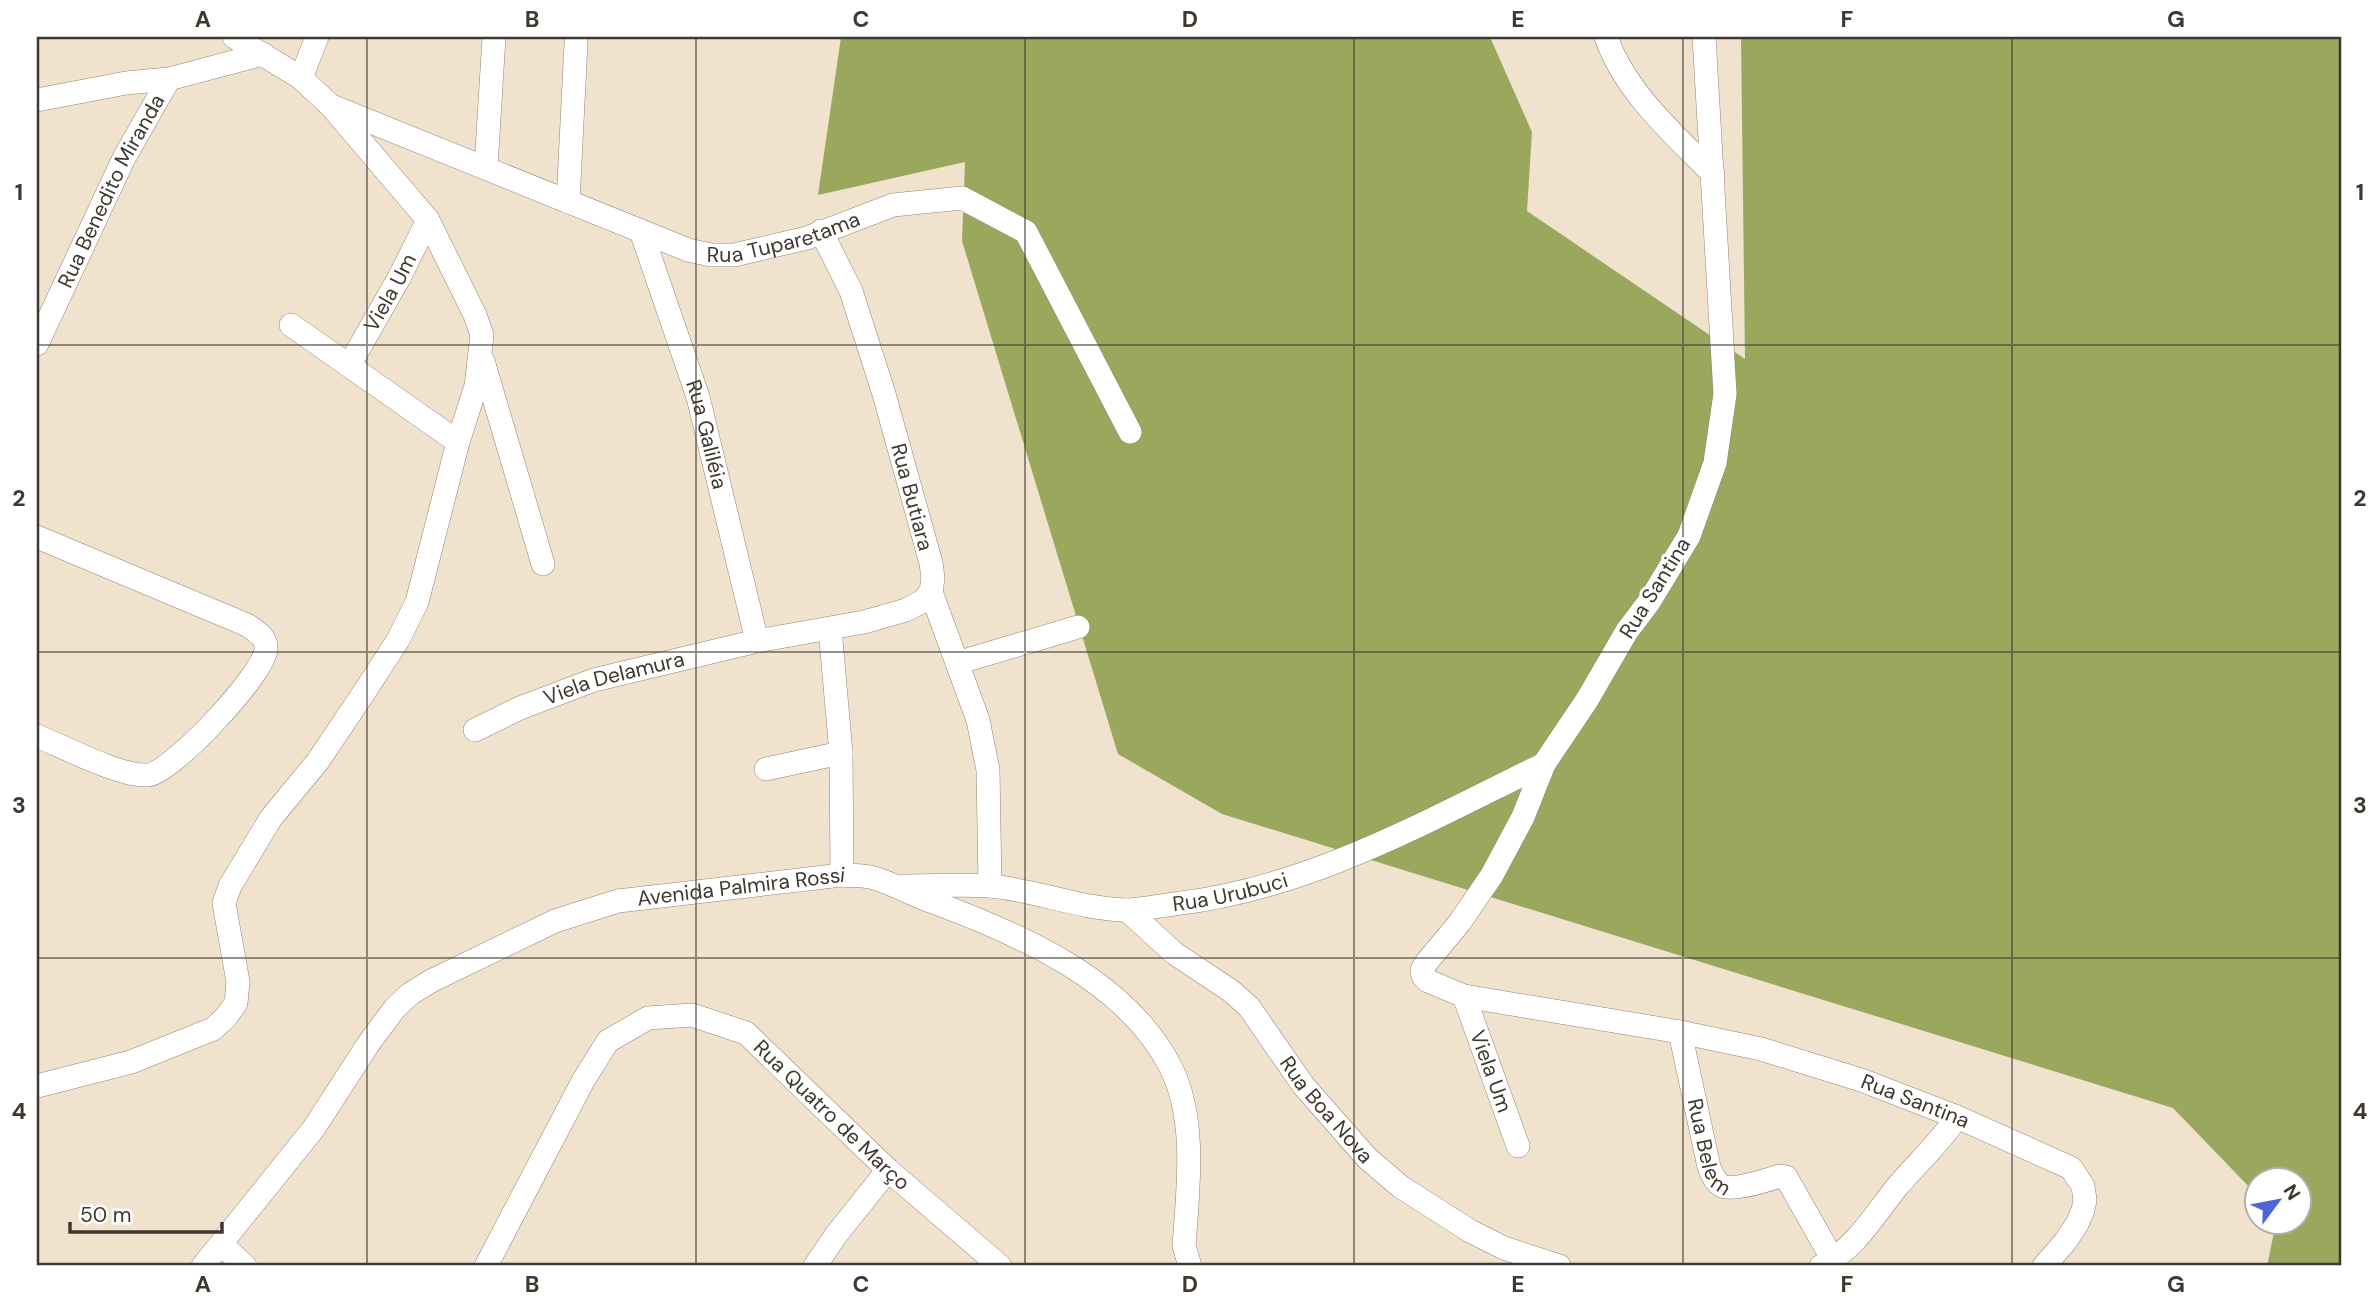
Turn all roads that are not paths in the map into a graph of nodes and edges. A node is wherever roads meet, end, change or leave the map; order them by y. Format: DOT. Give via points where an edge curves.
graph roads {
  1 [pos="234,37"];
  2 [pos="317,37"];
  3 [pos="494,37"];
  4 [pos="1606,37"];
  5 [pos="1704,37"];
  6 [pos="576,43"];
  7 [pos="263,54"];
  8 [pos="301,78"];
  9 [pos="169,79"];
  10 [pos="37,100"];
  11 [pos="331,106"];
  12 [pos="486,167"];
  13 [pos="1713,174"];
  14 [pos="568,202"];
  15 [pos="428,220"];
  16 [pos="641,230"];
  17 [pos="821,231"];
  18 [pos="291,325"];
  19 [pos="37,344"];
  20 [pos="481,354"];
  21 [pos="350,365"];
  22 [pos="1130,432"];
  23 [pos="458,442"];
  24 [pos="37,537"];
  25 [pos="543,564"];
  26 [pos="931,592"];
  27 [pos="1078,627"];
  28 [pos="830,629"];
  29 [pos="757,641"];
  30 [pos="957,663"];
  31 [pos="475,730"];
  32 [pos="37,736"];
  33 [pos="841,753"];
  34 [pos="1544,764"];
  35 [pos="766,769"];
  36 [pos="842,875"];
  37 [pos="892,886"];
  38 [pos="990,886"];
  39 [pos="1127,910"];
  40 [pos="1464,996"];
  41 [pos="1679,1031"];
  42 [pos="37,1086"];
  43 [pos="1956,1117"];
  44 [pos="1518,1146"];
  45 [pos="888,1170"];
  46 [pos="221,1244"];
  47 [pos="1827,1263"];
  48 [pos="202,1266"];
  49 [pos="245,1266"];
  50 [pos="486,1266"];
  51 [pos="815,1266"];
  52 [pos="1000,1266"];
  53 [pos="1190,1266"];
  54 [pos="1559,1266"];
  55 [pos="2044,1266"];
  1 -- 7 [label="street"];
  2 -- 8 [label="street"];
  3 -- 12 [label="street"];
  4 -- 13 [label="street" via="1634,90"];
  5 -- 13 [label="street, Rua Santina"];
  6 -- 14 [label="street"];
  7 -- 8 [label="street"];
  7 -- 9 [label="street"];
  8 -- 11 [label="street"];
  9 -- 10 [label="street"];
  9 -- 19 [label="street, Rua Benedito Miranda" via="124,158"];
  11 -- 12 [label="street, Rua Tuparetama"];
  11 -- 15 [label="street"];
  12 -- 14 [label="street, Rua Tuparetama"];
  13 -- 34 [label="street, Rua Santina" via="1724,394 1715,463 1689,536"];
  14 -- 16 [label="street, Rua Tuparetama"];
  15 -- 20 [label="street" via="475,315 482,335"];
  15 -- 21 [label="street, Viela Um"];
  16 -- 17 [label="street, Rua Tuparetama" via="711,255 734,254"];
  16 -- 29 [label="street, Rua Galiléia" via="698,397"];
  17 -- 22 [label="street, Rua Tuparetama" via="893,205 962,198 1026,232"];
  17 -- 26 [label="street, Rua Butiara" via="851,291 884,394 931,563"];
  18 -- 21 [label="street"];
  20 -- 23 [label="street"];
  20 -- 25 [label="street"];
  21 -- 23 [label="street"];
  23 -- 42 [label="street" via="417,602 398,640 318,761 271,818 230,886 224,903 238,982 236,1003 213,1029 131,1062"];
  24 -- 32 [label="street" via="247,625 266,641 267,652 225,710 164,769 151,775 121,771"];
  26 -- 28 [label="street" via="906,610"];
  26 -- 30 [label="street, Rua Butiara"];
  27 -- 30 [label="street"];
  28 -- 29 [label="street"];
  28 -- 33 [label="street"];
  29 -- 31 [label="street, Viela Delamura" via="594,680"];
  30 -- 38 [label="street, Rua Butiara" via="978,720 988,770"];
  33 -- 35 [label="street"];
  33 -- 36 [label="street"];
  34 -- 39 [label="street, Rua Urubuci" via="1390,841 1328,866 1205,901"];
  34 -- 40 [label="street, Rua Santina" via="1492,875 1422,970 1428,981"];
  36 -- 37 [label="street, Avenida Palmira Rossi" via="873,878"];
  36 -- 46 [label="street, Avenida Palmira Rossi" via="618,901 555,921 431,981 395,1008 314,1129"];
  37 -- 38 [label="street, Rua Urubuci"];
  37 -- 53 [label="street, Avenida Palmira Rossi" via="977,918 1086,975 1151,1036 1172,1069 1187,1116 1184,1246"];
  38 -- 39 [label="street, Rua Urubuci"];
  39 -- 54 [label="street, Rua Boa Nova" via="1174,953 1249,1007 1334,1122 1392,1180 1470,1231"];
  40 -- 41 [label="street, Rua Santina"];
  40 -- 44 [label="street, Viela Um"];
  41 -- 43 [label="street, Rua Santina" via="1761,1049 1861,1080"];
  41 -- 47 [label="street, Rua Belem" via="1714,1178 1730,1188 1786,1177"];
  43 -- 47 [label="street" via="1854,1240"];
  43 -- 55 [label="street, Rua Santina" via="2071,1168 2078,1178 2085,1199 2083,1210 2065,1242"];
  45 -- 50 [label="street, Rua Quatro de Março" via="746,1033 692,1015 648,1018 608,1041 569,1105"];
  45 -- 51 [label="street"];
  45 -- 52 [label="street, Rua Quatro de Março"];
  46 -- 48 [label="street, Avenida Palmira Rossi"];
  46 -- 49 [label="street"];
}
